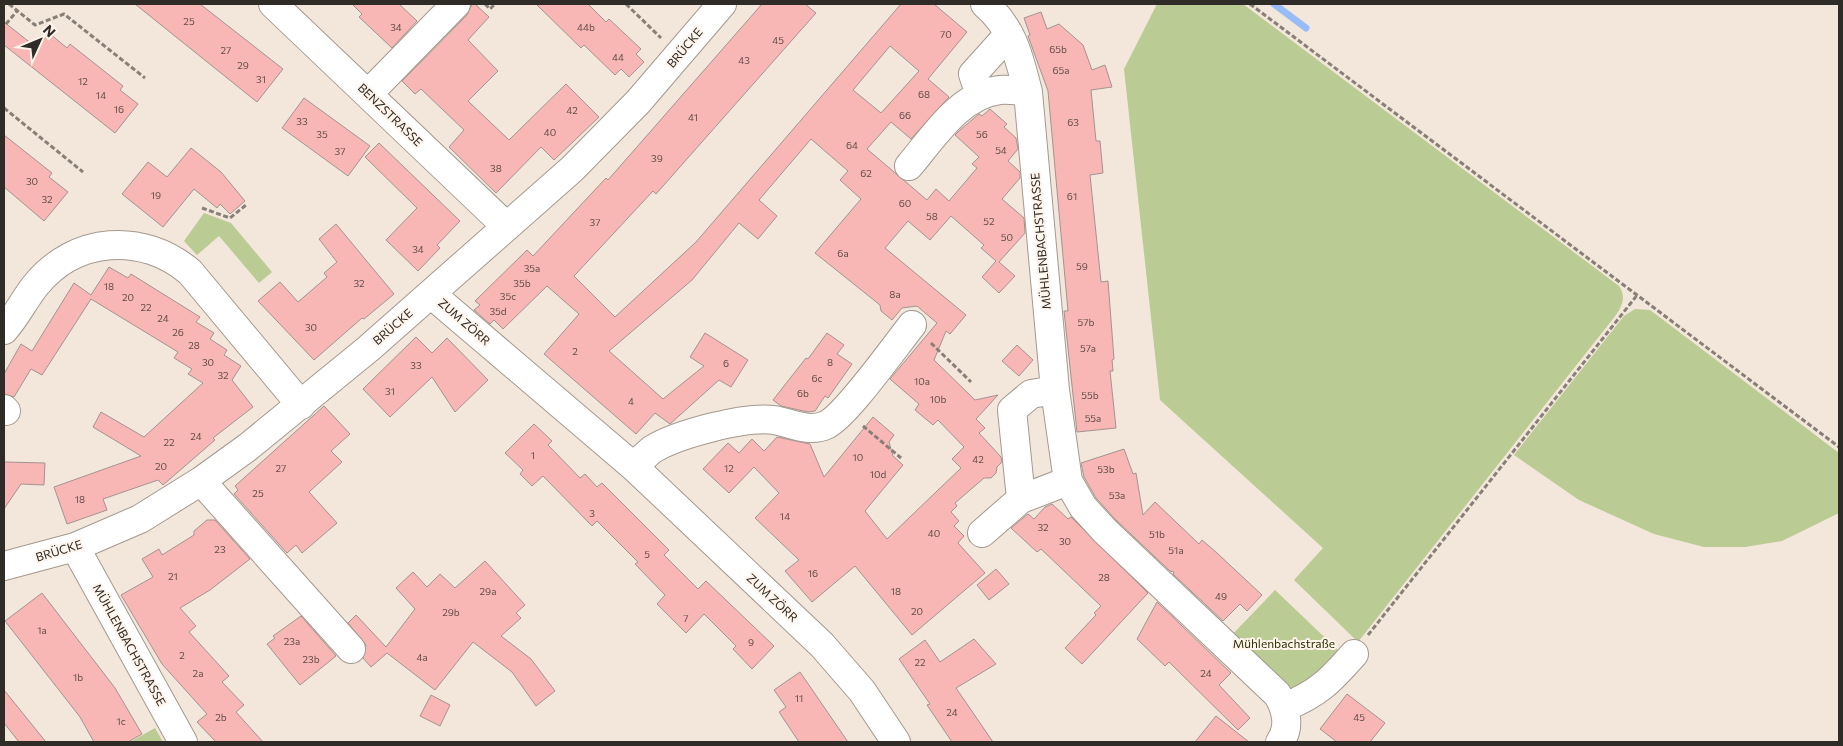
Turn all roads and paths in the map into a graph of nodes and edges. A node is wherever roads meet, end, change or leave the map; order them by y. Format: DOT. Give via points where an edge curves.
graph roads {
  1 [pos="9,4"];
  2 [pos="273,4"];
  3 [pos="454,4"];
  4 [pos="485,4"];
  5 [pos="495,4"];
  6 [pos="626,4"];
  7 [pos="722,4"];
  8 [pos="985,4"];
  9 [pos="1250,4"];
  10 [pos="17,10"];
  11 [pos="6,24"];
  12 [pos="1009,34"];
  13 [pos="679,56"];
  14 [pos="145,78"];
  15 [pos="1028,92"];
  16 [pos="368,94"];
  17 [pos="980,95"];
  18 [pos="4,108"];
  19 [pos="909,166"];
  20 [pos="83,172"];
  21 [pos="246,205"];
  22 [pos="202,208"];
  23 [pos="506,226"];
  24 [pos="431,294"];
  25 [pos="1638,294"];
  26 [pos="912,325"];
  27 [pos="4,330"];
  28 [pos="971,382"];
  29 [pos="1055,390"];
  30 [pos="301,405"];
  31 [pos="844,410"];
  32 [pos="1839,447"];
  33 [pos="901,458"];
  34 [pos="634,467"];
  35 [pos="1068,481"];
  36 [pos="201,482"];
  37 [pos="1021,499"];
  38 [pos="982,533"];
  39 [pos="75,547"];
  40 [pos="4,566"];
  41 [pos="352,650"];
  42 [pos="1354,654"];
  43 [pos="1286,707"];
  44 [pos="183,742"];
  45 [pos="896,742"];
  46 [pos="1280,742"];
  1 -- 10 [label="path"];
  2 -- 16 [label="street, BENZSTRASSE"];
  3 -- 16 [label="street"];
  4 -- 5 [label="path" via="490,9"];
  6 -- 13 [label="path"];
  7 -- 13 [label="street, BRÜCKE"];
  8 -- 12 [label="street, MÜHLENBACHSTRASSE"];
  9 -- 25 [label="path"];
  10 -- 11 [label="path"];
  10 -- 14 [label="path" via="35,25 64,14"];
  12 -- 15 [label="street, MÜHLENBACHSTRASSE" via="1016,46"];
  12 -- 17 [label="street" via="973,74"];
  13 -- 23 [label="street, BRÜCKE" via="585,157"];
  15 -- 17 [label="street" via="1000,90"];
  15 -- 29 [label="street, MÜHLENBACHSTRASSE"];
  16 -- 23 [label="street, BENZSTRASSE"];
  17 -- 19 [label="street" via="954,114"];
  18 -- 20 [label="path"];
  21 -- 22 [label="path" via="230,218"];
  23 -- 24 [label="street, BRÜCKE"];
  24 -- 30 [label="street, BRÜCKE"];
  24 -- 34 [label="street, ZUM ZÖRR"];
  25 -- 32 [label="path"];
  25 -- 42 [label="path"];
  26 -- 28 [label="path"];
  26 -- 31 [label="street"];
  27 -- 30 [label="street" via="35,285 69,258 110,245 150,248 170,257 190,272"];
  29 -- 35 [label="street, MÜHLENBACHSTRASSE"];
  29 -- 37 [label="street" via="1031,394 1012,410"];
  30 -- 36 [label="street, BRÜCKE"];
  31 -- 33 [label="path"];
  31 -- 34 [label="street" via="827,425 812,428 759,419 727,424 662,444"];
  34 -- 45 [label="street, ZUM ZÖRR" via="822,645 862,691"];
  35 -- 37 [label="street"];
  35 -- 43 [label="street, MÜHLENBACHSTRASSE" via="1084,507 1105,530 1277,694"];
  36 -- 39 [label="street, BRÜCKE" via="140,519"];
  36 -- 41 [label="street"];
  37 -- 38 [label="street"];
  39 -- 40 [label="street, BRÜCKE"];
  39 -- 44 [label="street, MÜHLENBACHSTRASSE"];
  42 -- 43 [label="street" via="1327,684 1306,699"];
  43 -- 46 [label="street" via="1286,722"];
}
